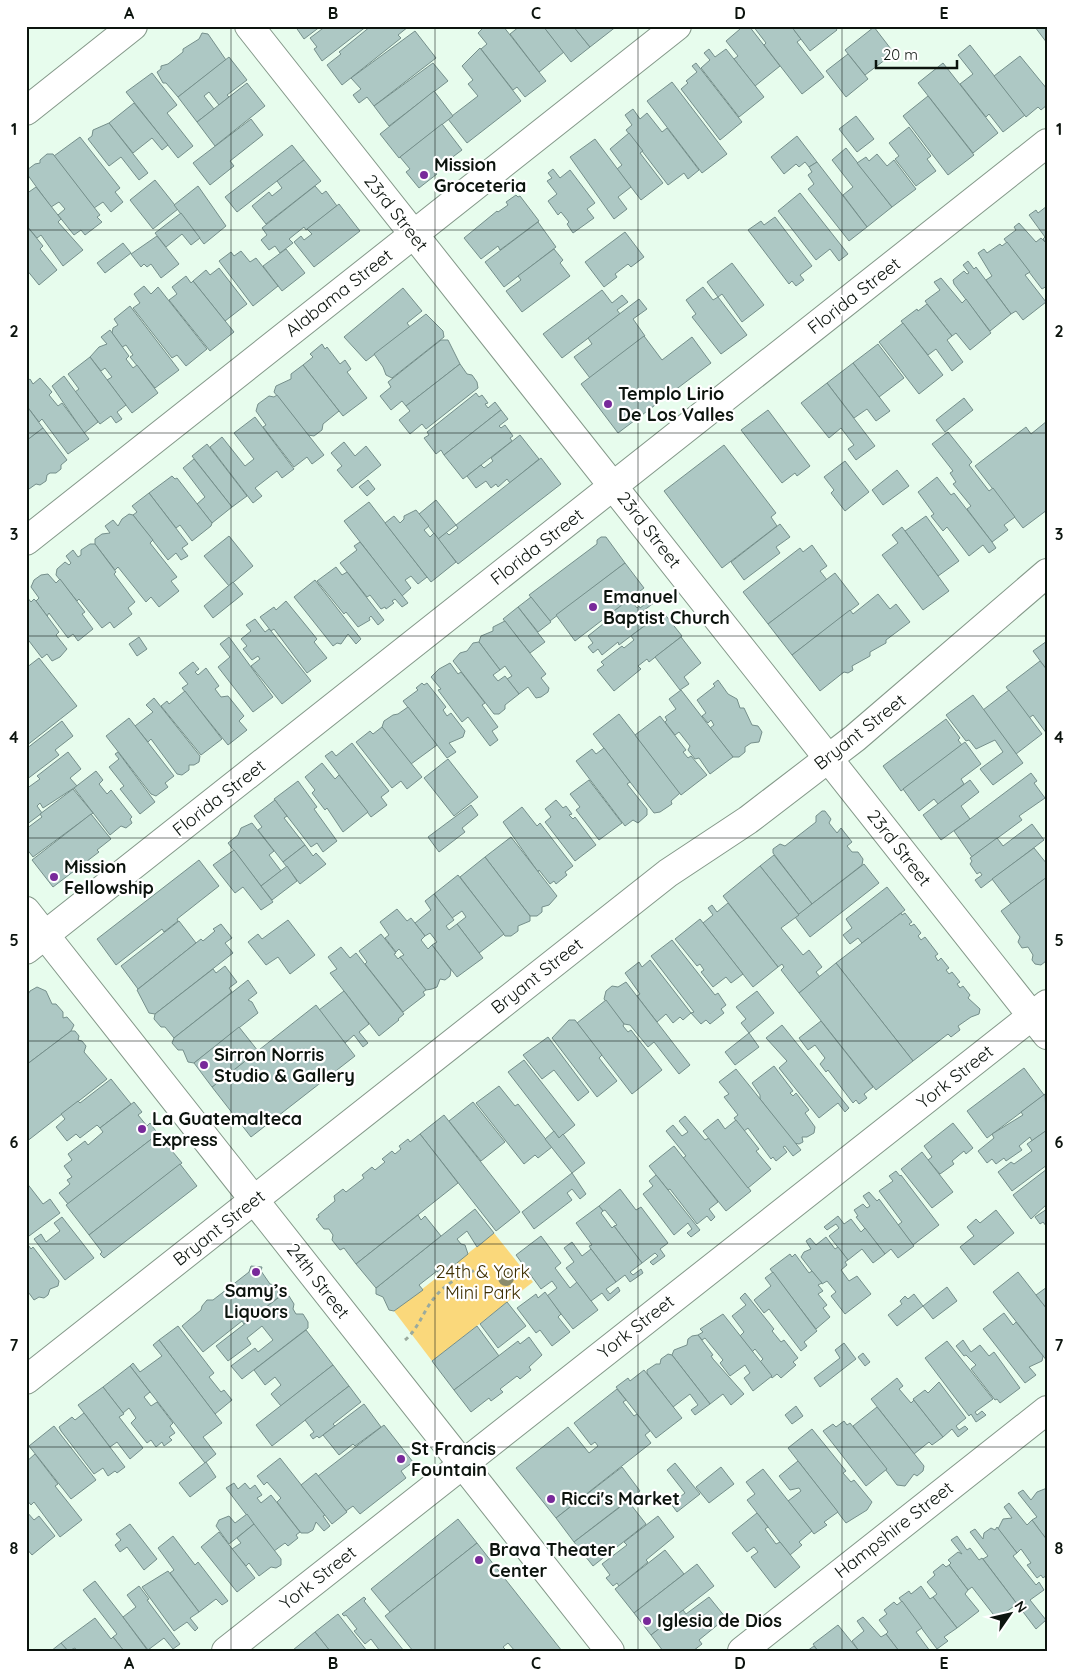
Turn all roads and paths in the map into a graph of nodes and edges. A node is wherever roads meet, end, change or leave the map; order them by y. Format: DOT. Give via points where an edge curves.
graph roads {
  1 [pos="134,26"];
  2 [pos="248,26"];
  3 [pos="677,26"];
  4 [pos="26,110"];
  5 [pos="1047,143"];
  6 [pos="413,235"];
  7 [pos="614,486"];
  8 [pos="26,541"];
  9 [pos="1047,573"];
  10 [pos="828,758"];
  11 [pos="26,910"];
  12 [pos="36,942"];
  13 [pos="1042,1018"];
  14 [pos="254,1200"];
  15 [pos="484,1268"];
  16 [pos="405,1340"];
  17 [pos="26,1380"];
  18 [pos="1047,1410"];
  19 [pos="462,1464"];
  20 [pos="226,1651"];
  21 [pos="610,1651"];
  22 [pos="742,1651"];
  1 -- 4 [label="street"];
  2 -- 6 [label="street, 23rd Street"];
  3 -- 6 [label="street, Alabama Street"];
  5 -- 7 [label="street, Florida Street"];
  6 -- 7 [label="street, 23rd Street"];
  6 -- 8 [label="street, Alabama Street"];
  7 -- 10 [label="street, 23rd Street"];
  7 -- 12 [label="street, Florida Street"];
  9 -- 10 [label="street, Bryant Street" via="926,679"];
  10 -- 13 [label="street, 23rd Street"];
  10 -- 14 [label="street, Bryant Street" via="748,820 668,873"];
  11 -- 12 [label="street, 24th Street"];
  12 -- 14 [label="street, 24th Street"];
  13 -- 19 [label="street, York Street"];
  14 -- 17 [label="street, Bryant Street"];
  14 -- 19 [label="street, 24th Street"];
  15 -- 16 [label="path" via="463,1274 433,1299 413,1333"];
  18 -- 22 [label="street, Hampshire Street"];
  19 -- 20 [label="street, York Street"];
  19 -- 21 [label="street, 24th Street"];
}
